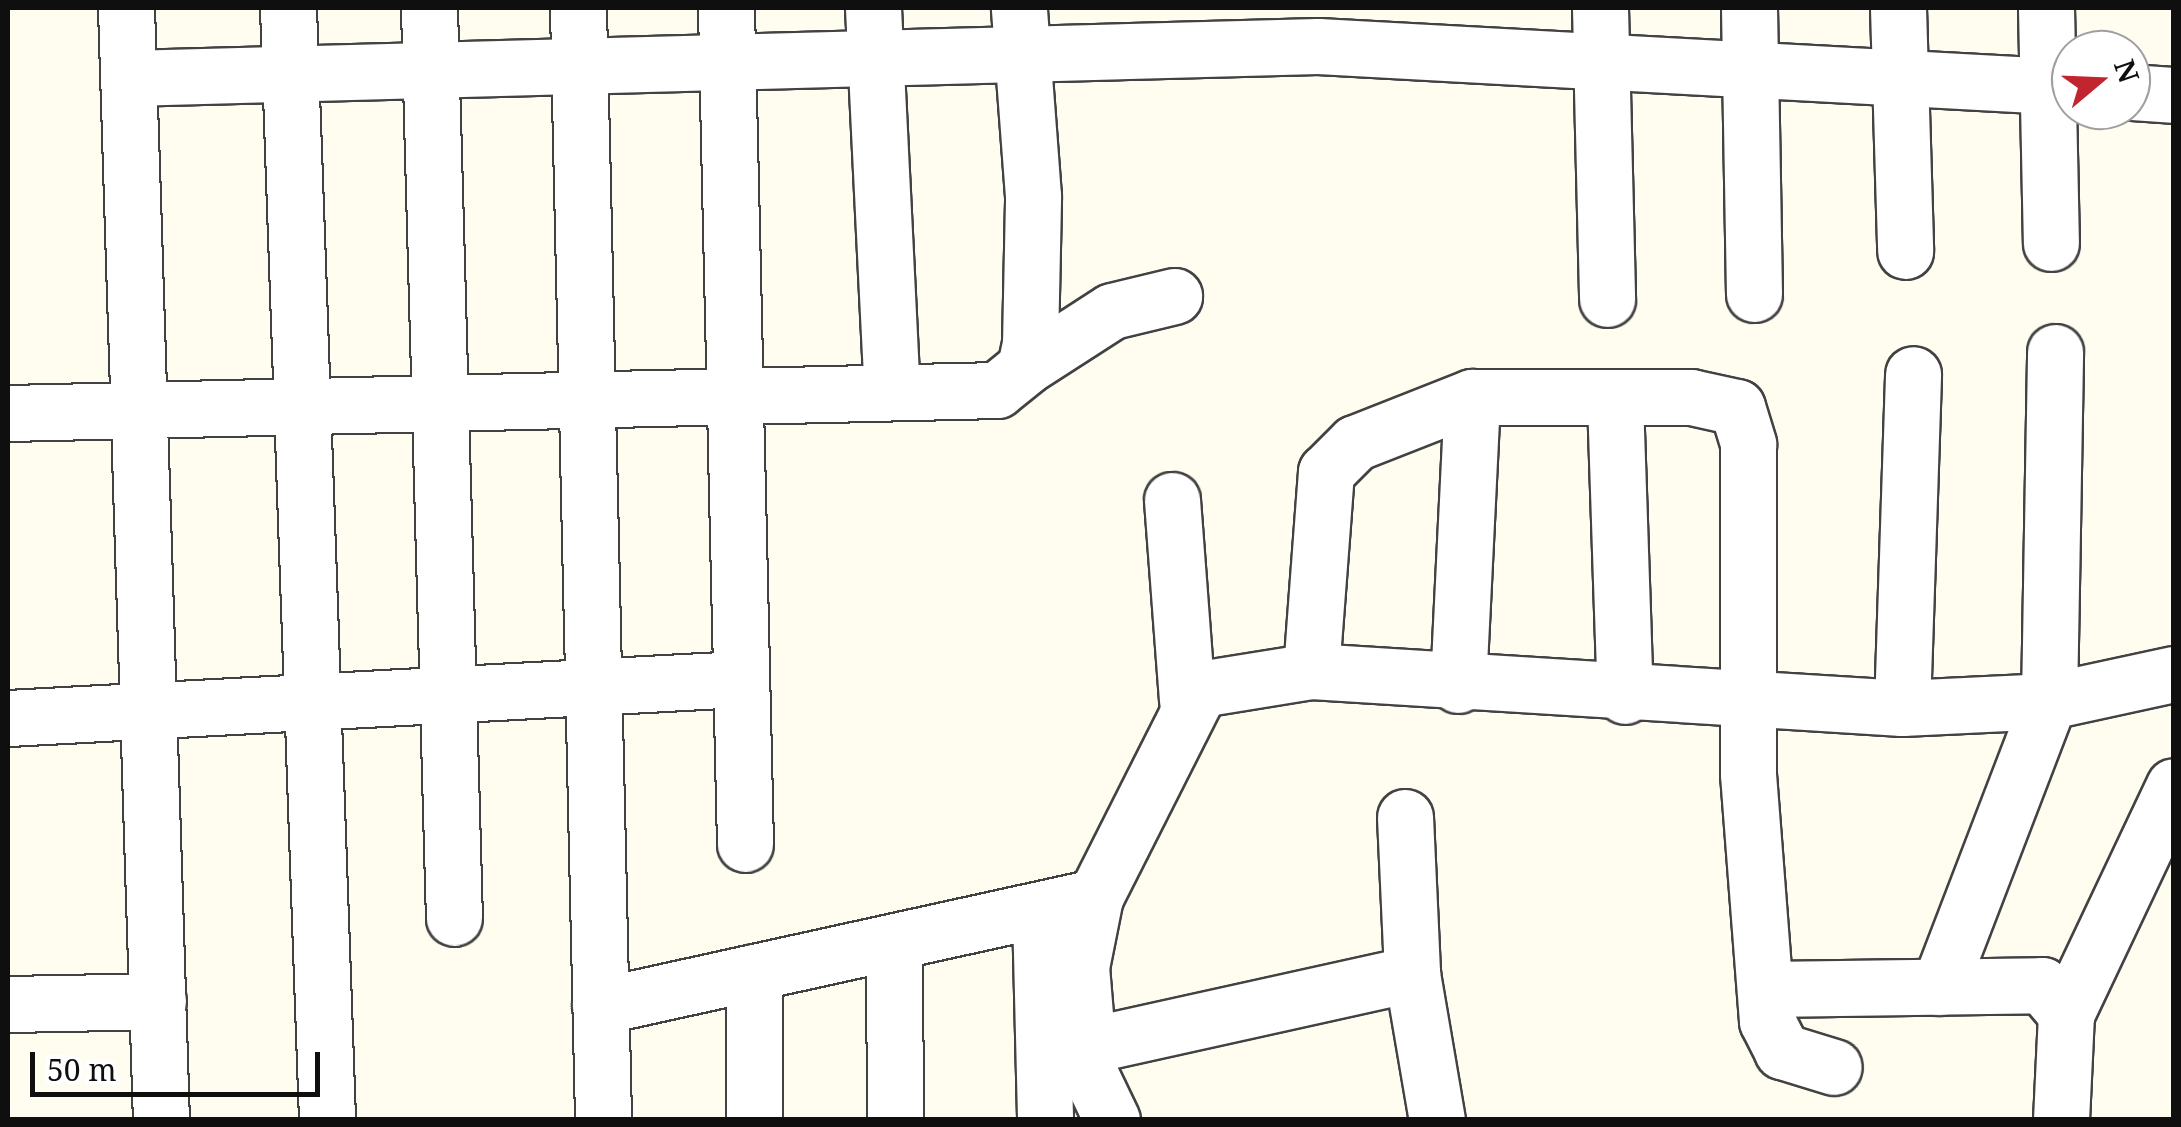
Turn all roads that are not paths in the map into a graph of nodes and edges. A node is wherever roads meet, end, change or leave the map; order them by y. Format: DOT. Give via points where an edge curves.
graph roads {
  1 [pos="126,8"];
  2 [pos="288,8"];
  3 [pos="429,8"];
  4 [pos="578,8"];
  5 [pos="726,8"];
  6 [pos="1600,8"];
  7 [pos="1749,8"];
  8 [pos="1898,8"];
  9 [pos="2046,8"];
  10 [pos="1317,27"];
  11 [pos="1020,29"];
  12 [pos="1168,29"];
  13 [pos="1454,31"];
  14 [pos="874,33"];
  15 [pos="2051,38"];
  16 [pos="727,62"];
  17 [pos="1600,62"];
  18 [pos="580,66"];
  19 [pos="430,70"];
  20 [pos="1748,70"];
  21 [pos="291,73"];
  22 [pos="1900,77"];
  23 [pos="128,78"];
  24 [pos="2051,86"];
  25 [pos="2057,130"];
  26 [pos="2051,243"];
  27 [pos="1905,251"];
  28 [pos="1754,294"];
  29 [pos="1174,296"];
  30 [pos="1607,300"];
  31 [pos="2055,352"];
  32 [pos="1025,367"];
  33 [pos="1913,374"];
  34 [pos="892,390"];
  35 [pos="730,395"];
  36 [pos="1472,397"];
  37 [pos="1616,400"];
  38 [pos="588,401"];
  39 [pos="438,405"];
  40 [pos="300,406"];
  41 [pos="134,412"];
  42 [pos="8,413"];
  43 [pos="1172,500"];
  44 [pos="1311,671"];
  45 [pos="2174,674"];
  46 [pos="739,679"];
  47 [pos="1458,685"];
  48 [pos="588,687"];
  49 [pos="442,694"];
  50 [pos="1625,696"];
  51 [pos="308,700"];
  52 [pos="1187,700"];
  53 [pos="2049,701"];
  54 [pos="1750,704"];
  55 [pos="1902,708"];
  56 [pos="149,716"];
  57 [pos="8,718"];
  58 [pos="2174,786"];
  59 [pos="1405,817"];
  60 [pos="745,844"];
  61 [pos="1095,897"];
  62 [pos="1040,912"];
  63 [pos="454,918"];
  64 [pos="894,942"];
  65 [pos="754,972"];
  66 [pos="1412,974"];
  67 [pos="1939,987"];
  68 [pos="600,989"];
  69 [pos="1766,989"];
  70 [pos="158,1002"];
  71 [pos="8,1004"];
  72 [pos="2066,1014"];
  73 [pos="1086,1046"];
  74 [pos="1834,1067"];
  75 [pos="161,1120"];
  76 [pos="327,1120"];
  77 [pos="602,1120"];
  78 [pos="754,1120"];
  79 [pos="895,1120"];
  80 [pos="1045,1120"];
  81 [pos="1112,1120"];
  82 [pos="1437,1120"];
  83 [pos="2061,1120"];
  1 -- 23 [label="street"];
  2 -- 21 [label="street"];
  3 -- 19 [label="street"];
  4 -- 18 [label="street"];
  5 -- 16 [label="street"];
  6 -- 17 [label="street"];
  7 -- 20 [label="street"];
  8 -- 22 [label="street"];
  9 -- 15 [label="street"];
  10 -- 12 [label="street"];
  10 -- 13 [label="street"];
  11 -- 12 [label="street"];
  11 -- 14 [label="street"];
  11 -- 32 [label="street" via="1032,196"];
  13 -- 17 [label="street"];
  14 -- 16 [label="street"];
  14 -- 34 [label="street"];
  16 -- 18 [label="street"];
  16 -- 35 [label="street"];
  17 -- 20 [label="street"];
  17 -- 30 [label="street"];
  18 -- 19 [label="street"];
  18 -- 38 [label="street"];
  19 -- 21 [label="street"];
  19 -- 39 [label="street"];
  20 -- 22 [label="street"];
  20 -- 28 [label="street"];
  21 -- 23 [label="street"];
  21 -- 40 [label="street"];
  22 -- 24 [label="street"];
  22 -- 27 [label="street"];
  23 -- 41 [label="street"];
  25 -- 26 [label="street"];
  29 -- 32 [label="street" via="1112,311"];
  31 -- 53 [label="street"];
  32 -- 34 [label="street" via="997,390"];
  33 -- 55 [label="street"];
  34 -- 35 [label="street"];
  35 -- 38 [label="street"];
  35 -- 46 [label="street"];
  36 -- 37 [label="street"];
  36 -- 44 [label="street" via="1355,442 1326,472"];
  36 -- 47 [label="street"];
  37 -- 50 [label="street"];
  37 -- 54 [label="street" via="1724,399 1745,420"];
  38 -- 39 [label="street"];
  38 -- 48 [label="street"];
  39 -- 40 [label="street"];
  39 -- 49 [label="street"];
  40 -- 41 [label="street"];
  40 -- 51 [label="street"];
  41 -- 42 [label="street"];
  41 -- 56 [label="street"];
  43 -- 52 [label="street"];
  44 -- 47 [label="street"];
  44 -- 52 [label="street" via="1219,682"];
  45 -- 53 [label="street"];
  46 -- 48 [label="street"];
  46 -- 60 [label="street"];
  47 -- 50 [label="street"];
  48 -- 49 [label="street"];
  48 -- 68 [label="street"];
  49 -- 51 [label="street"];
  49 -- 63 [label="street"];
  50 -- 54 [label="street"];
  51 -- 56 [label="street"];
  51 -- 76 [label="street"];
  52 -- 61 [label="street"];
  53 -- 55 [label="street"];
  53 -- 67 [label="street"];
  54 -- 55 [label="street"];
  54 -- 69 [label="street"];
  56 -- 57 [label="street"];
  56 -- 70 [label="street"];
  58 -- 72 [label="street"];
  59 -- 66 [label="street"];
  61 -- 62 [label="street"];
  61 -- 73 [label="street" via="1081,967"];
  62 -- 64 [label="street"];
  62 -- 80 [label="street"];
  64 -- 65 [label="street"];
  64 -- 79 [label="street"];
  65 -- 68 [label="street"];
  65 -- 78 [label="street"];
  66 -- 73 [label="street"];
  66 -- 82 [label="street"];
  67 -- 69 [label="street"];
  67 -- 72 [label="street" via="2036,982"];
  68 -- 77 [label="street"];
  69 -- 74 [label="street" via="1774,1042"];
  70 -- 71 [label="street"];
  70 -- 75 [label="street"];
  72 -- 83 [label="street"];
  73 -- 81 [label="street"];
}
